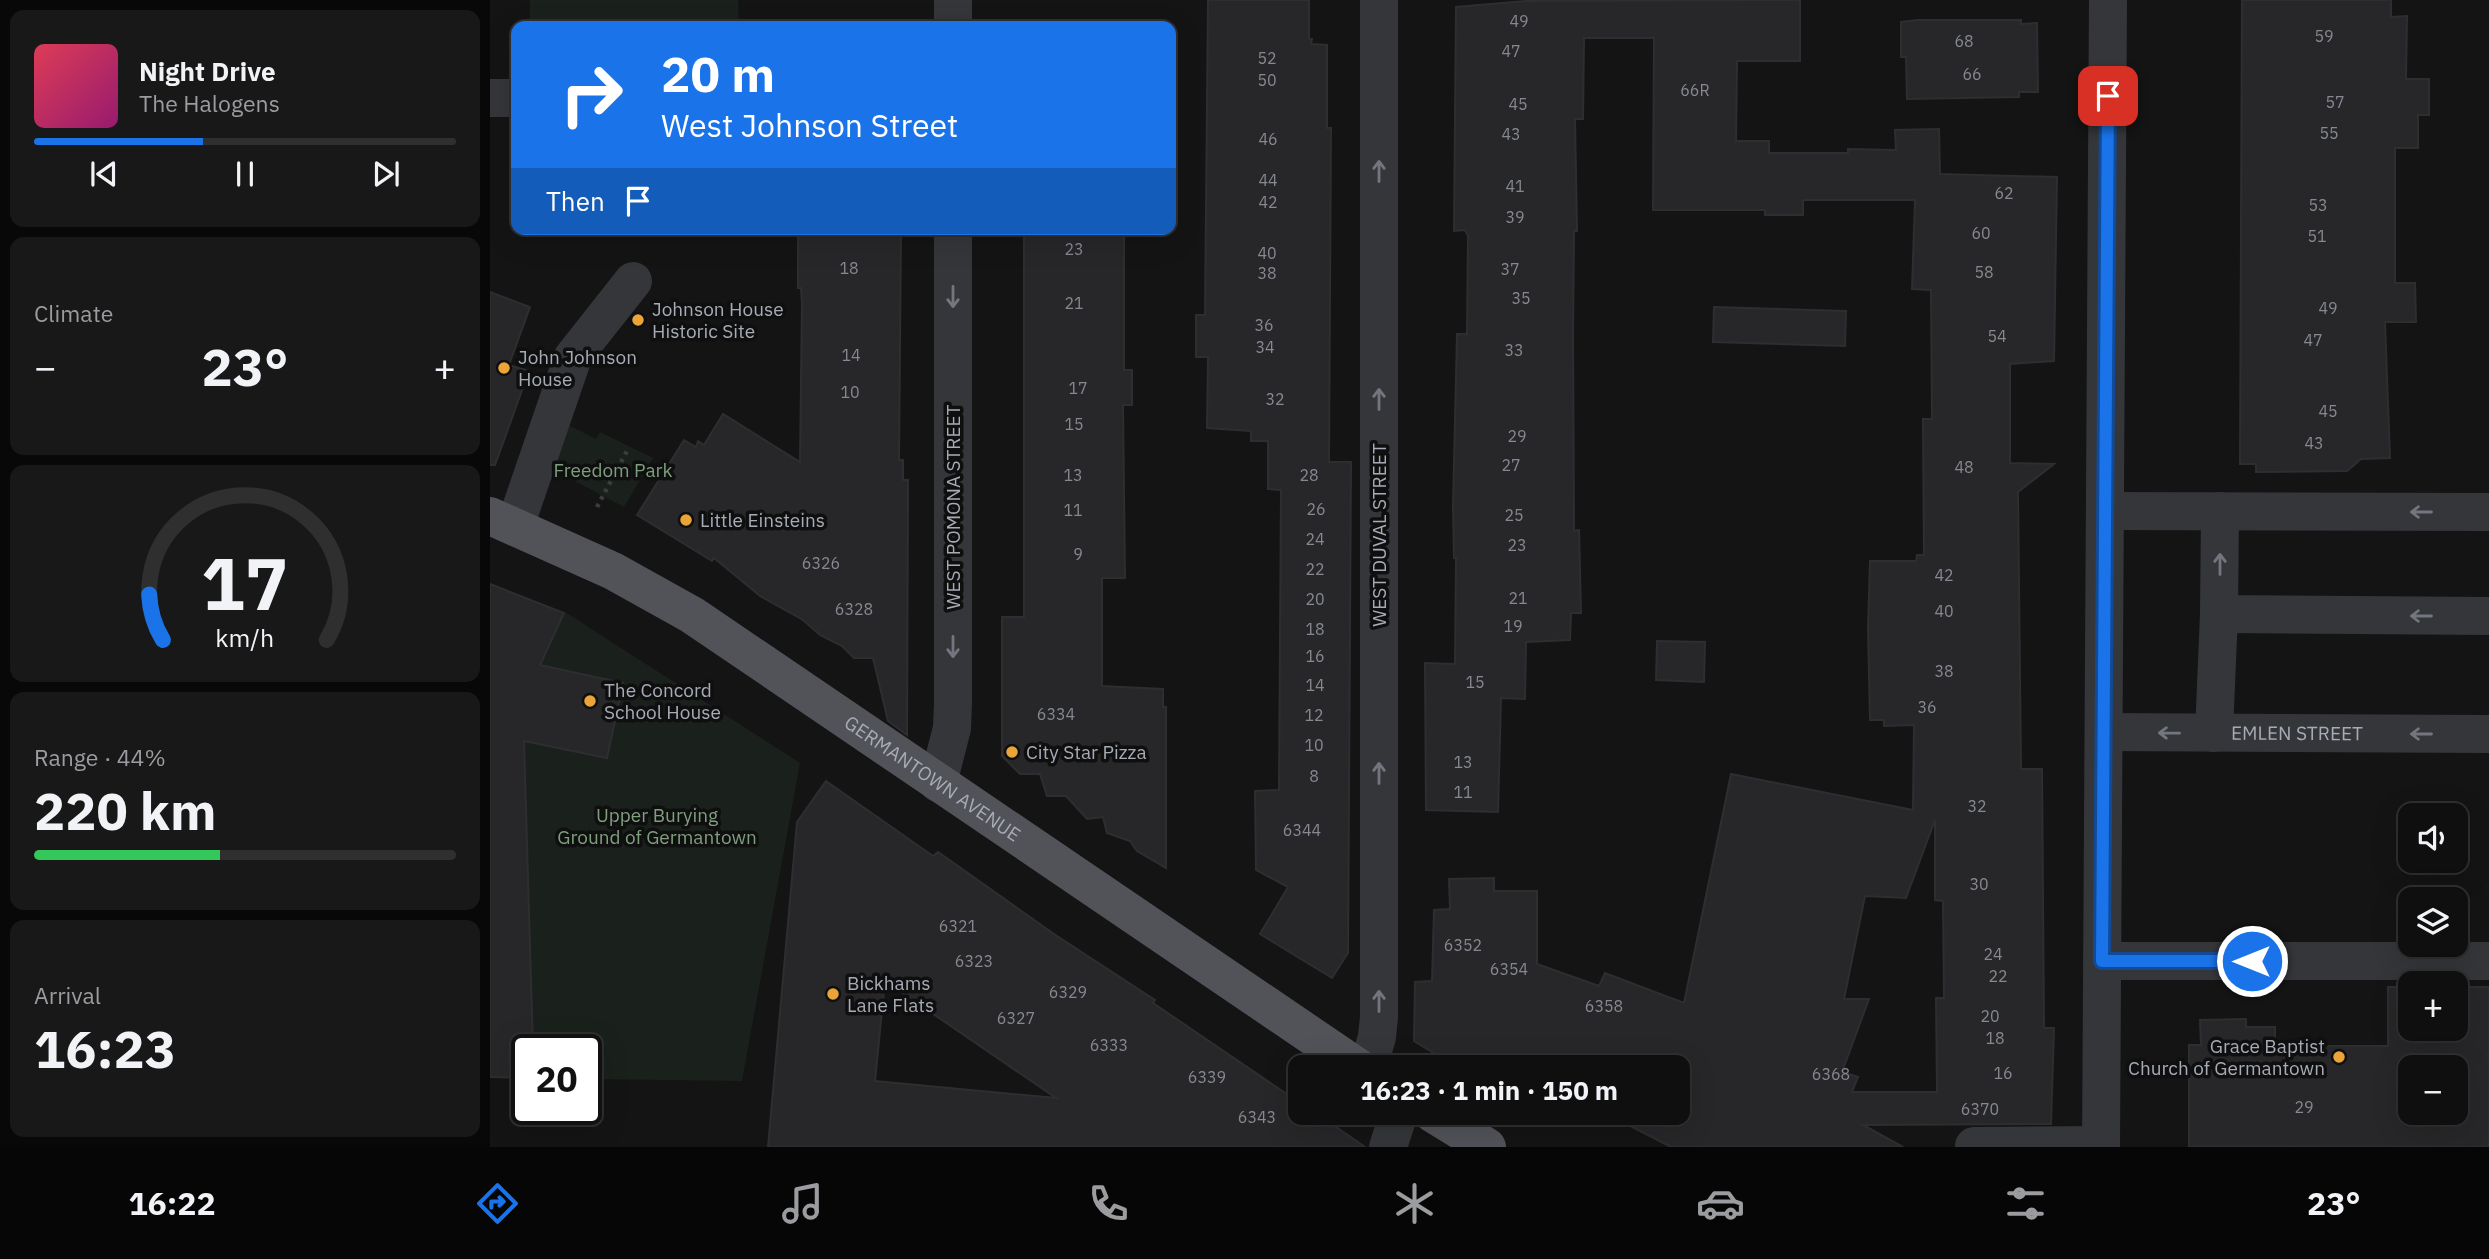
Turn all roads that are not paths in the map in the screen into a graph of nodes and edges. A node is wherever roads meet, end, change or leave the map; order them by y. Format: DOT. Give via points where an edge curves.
graph roads {
  1 [pos="953,0"];
  2 [pos="1379,0"];
  3 [pos="2108,0"];
  4 [pos="953,21"];
  5 [pos="490,97"];
  6 [pos="511,98"];
  7 [pos="953,235"];
  8 [pos="633,281"];
  9 [pos="2105,511"];
  10 [pos="2220,511"];
  11 [pos="2489,512"];
  12 [pos="502,521"];
  13 [pos="2220,614"];
  14 [pos="2489,616"];
  15 [pos="2105,732"];
  16 [pos="2214,733"];
  17 [pos="2489,734"];
  18 [pos="938,783"];
  19 [pos="2102,961"];
  20 [pos="2489,961"];
  21 [pos="1340,1055"];
  22 [pos="1372,1055"];
  23 [pos="1395,1125"];
  24 [pos="1451,1125"];
  25 [pos="1974,1146"];
  26 [pos="2101,1146"];
  27 [pos="1388,1147"];
  28 [pos="1487,1147"];
  1 -- 4 [label="street"];
  22 -- 2 [label="street, WEST DUVAL STREET, one-way" via="1379,1017"];
  3 -- 9 [label="street"];
  5 -- 6 [label="street"];
  7 -- 18 [label="street, WEST POMONA STREET, one-way" via="953,703 952,728"];
  8 -- 12 [label="street" via="573,357"];
  9 -- 10 [label="street"];
  9 -- 15 [label="street"];
  11 -- 10 [label="street, one-way"];
  13 -- 10 [label="street, one-way"];
  12 -- 18 [label="main road, GERMANTOWN AVENUE" via="613,571 692,615"];
  14 -- 13 [label="street, one-way"];
  13 -- 16 [label="street"];
  16 -- 15 [label="street, EMLEN STREET, one-way"];
  15 -- 19 [label="street"];
  17 -- 16 [label="street, EMLEN STREET, one-way"];
  18 -- 21 [label="main road, GERMANTOWN AVENUE"];
  19 -- 20 [label="street"];
  19 -- 26 [label="street"];
  23 -- 27 [label="street"];
  24 -- 28 [label="main road"];
  25 -- 26 [label="street"];
}
